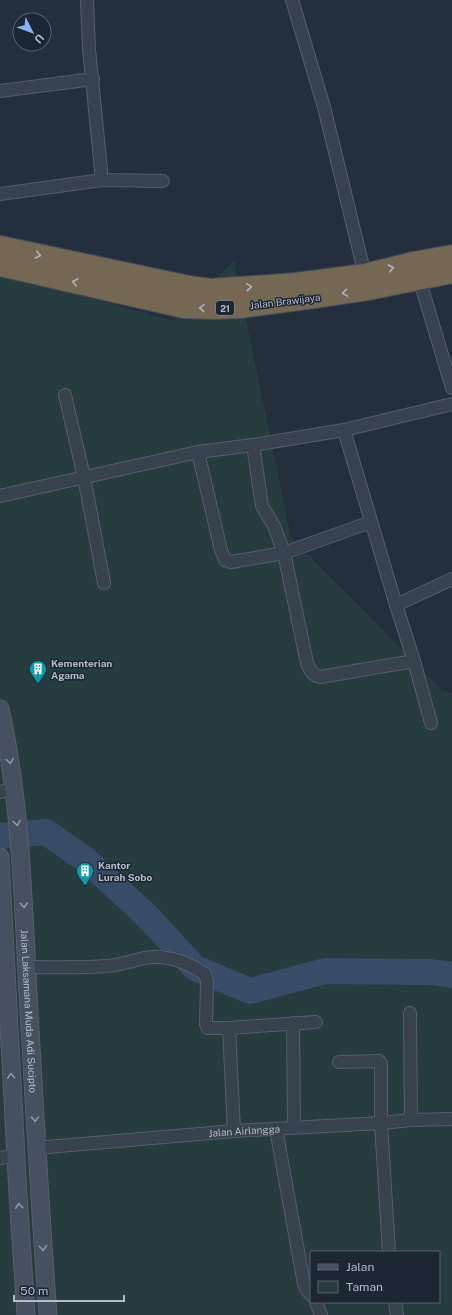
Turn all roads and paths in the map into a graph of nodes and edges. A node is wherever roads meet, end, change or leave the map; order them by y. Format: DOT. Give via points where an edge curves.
graph roads {
  1 [pos="87,0"];
  2 [pos="293,0"];
  3 [pos="93,79"];
  4 [pos="0,91"];
  5 [pos="102,180"];
  6 [pos="163,181"];
  7 [pos="0,194"];
  8 [pos="0,248"];
  9 [pos="452,256"];
  10 [pos="0,265"];
  11 [pos="452,272"];
  12 [pos="419,278"];
  13 [pos="366,282"];
  14 [pos="452,388"];
  15 [pos="65,395"];
  16 [pos="452,404"];
  17 [pos="344,430"];
  18 [pos="252,445"];
  19 [pos="198,452"];
  20 [pos="84,477"];
  21 [pos="0,496"];
  22 [pos="371,522"];
  23 [pos="284,553"];
  24 [pos="452,579"];
  25 [pos="104,582"];
  26 [pos="396,605"];
  27 [pos="414,661"];
  28 [pos="0,709"];
  29 [pos="430,723"];
  30 [pos="9,792"];
  31 [pos="0,857"];
  32 [pos="1,876"];
  33 [pos="23,884"];
  34 [pos="27,967"];
  35 [pos="410,1013"];
  36 [pos="316,1022"];
  37 [pos="293,1024"];
  38 [pos="229,1028"];
  39 [pos="339,1062"];
  40 [pos="452,1119"];
  41 [pos="411,1120"];
  42 [pos="380,1124"];
  43 [pos="294,1127"];
  44 [pos="276,1129"];
  45 [pos="234,1131"];
  46 [pos="36,1148"];
  47 [pos="8,1156"];
  48 [pos="390,1251"];
  49 [pos="310,1294"];
  50 [pos="316,1303"];
  51 [pos="396,1303"];
  52 [pos="26,1315"];
  53 [pos="48,1315"];
  54 [pos="320,1315"];
  55 [pos="397,1315"];
  1 -- 3 [label="street"];
  2 -- 13 [label="street" via="324,107"];
  3 -- 4 [label="street"];
  3 -- 5 [label="street"];
  5 -- 6 [label="street"];
  5 -- 7 [label="street"];
  8 -- 13 [label="highway, Jalan Brawijaya / 21, one-way" via="210,290"];
  13 -- 9 [label="highway, Jalan Brawijaya / 21, one-way" via="414,263"];
  13 -- 10 [label="highway, Jalan Brawijaya / 21, one-way" via="314,298 240,307 184,307"];
  11 -- 12 [label="highway, Jalan Brawijaya / 21"];
  12 -- 13 [label="highway, Jalan Brawijaya / 21"];
  12 -- 14 [label="street"];
  15 -- 20 [label="street"];
  16 -- 17 [label="street"];
  17 -- 18 [label="street"];
  17 -- 22 [label="street"];
  18 -- 19 [label="street"];
  18 -- 23 [label="street" via="262,506 274,526"];
  19 -- 20 [label="street"];
  19 -- 23 [label="street" via="225,560 236,562"];
  20 -- 21 [label="street"];
  20 -- 25 [label="street"];
  22 -- 23 [label="street"];
  22 -- 26 [label="street"];
  23 -- 27 [label="street" via="310,671 320,678"];
  24 -- 26 [label="street"];
  26 -- 27 [label="street"];
  27 -- 29 [label="street"];
  28 -- 30 [label="main road, Jalan Laksamana Muda Adi Sucipto, one-way" via="6,736"];
  30 -- 33 [label="main road, Jalan Laksamana Muda Adi Sucipto, one-way" via="21,852"];
  31 -- 32 [label="main road, Jalan Laksamana Muda Adi Sucipto"];
  32 -- 33 [label="street"];
  47 -- 32 [label="main road, Jalan Laksamana Muda Adi Sucipto, one-way"];
  33 -- 34 [label="main road, Jalan Laksamana Muda Adi Sucipto, one-way"];
  34 -- 38 [label="street" via="107,966 145,958 171,958 205,974 207,1027"];
  34 -- 46 [label="main road, Jalan Laksamana Muda Adi Sucipto, one-way"];
  35 -- 41 [label="street"];
  36 -- 37 [label="street"];
  37 -- 38 [label="street"];
  37 -- 43 [label="street"];
  38 -- 45 [label="street"];
  39 -- 42 [label="street" via="381,1062"];
  40 -- 41 [label="street, Jalan Airlangga"];
  41 -- 42 [label="street, Jalan Airlangga"];
  42 -- 43 [label="street, Jalan Airlangga"];
  42 -- 48 [label="street"];
  43 -- 44 [label="street, Jalan Airlangga"];
  44 -- 45 [label="street, Jalan Airlangga"];
  44 -- 49 [label="street" via="304,1284"];
  45 -- 46 [label="street, Jalan Airlangga"];
  46 -- 53 [label="main road, Jalan Laksamana Muda Adi Sucipto, one-way"];
  52 -- 47 [label="main road, Jalan Laksamana Muda Adi Sucipto, one-way"];
  50 -- 54 [label="street"];
  51 -- 55 [label="street"];
}
